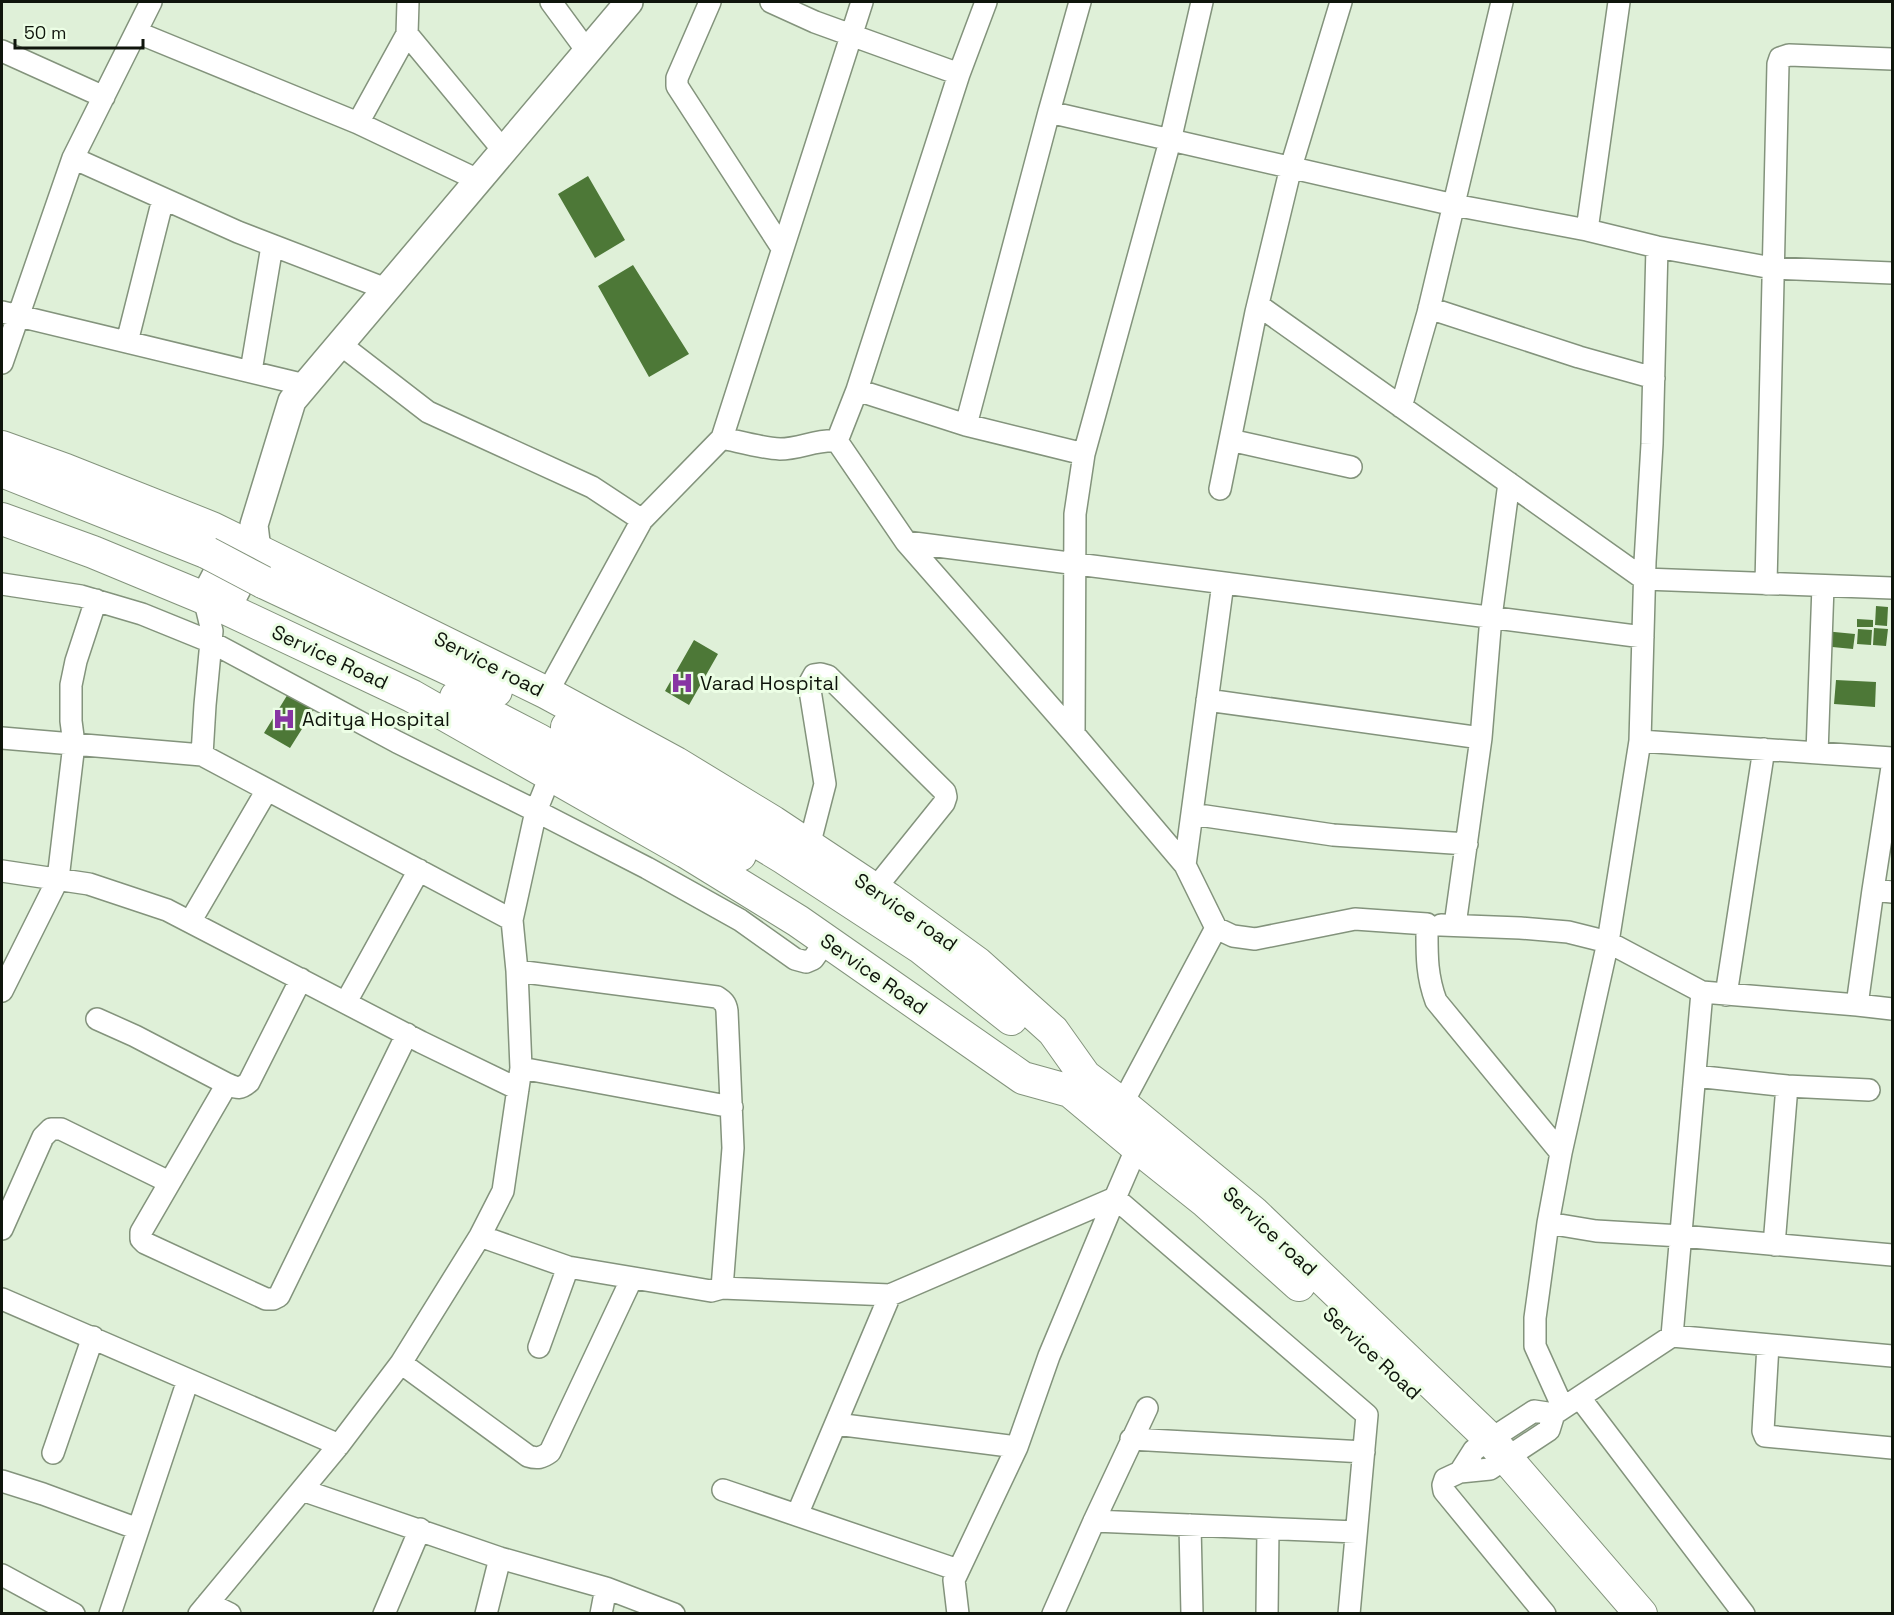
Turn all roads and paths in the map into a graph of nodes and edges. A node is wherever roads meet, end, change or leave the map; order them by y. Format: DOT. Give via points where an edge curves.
graph roads {
  1 [pos="151,2"];
  2 [pos="408,2"];
  3 [pos="551,2"];
  4 [pos="629,2"];
  5 [pos="710,2"];
  6 [pos="771,2"];
  7 [pos="862,2"];
  8 [pos="986,2"];
  9 [pos="1080,2"];
  10 [pos="1202,2"];
  11 [pos="1341,2"];
  12 [pos="1502,2"];
  13 [pos="1619,2"];
  14 [pos="136,32"];
  15 [pos="407,34"];
  16 [pos="851,36"];
  17 [pos="2,51"];
  18 [pos="587,51"];
  19 [pos="1893,59"];
  20 [pos="959,74"];
  21 [pos="104,96"];
  22 [pos="1049,112"];
  23 [pos="358,123"];
  24 [pos="1170,141"];
  25 [pos="503,150"];
  26 [pos="73,158"];
  27 [pos="1291,167"];
  28 [pos="478,180"];
  29 [pos="163,199"];
  30 [pos="1454,205"];
  31 [pos="1587,230"];
  32 [pos="272,246"];
  33 [pos="782,248"];
  34 [pos="1657,248"];
  35 [pos="1772,268"];
  36 [pos="1893,273"];
  37 [pos="386,289"];
  38 [pos="1258,305"];
  39 [pos="1429,308"];
  40 [pos="10,314"];
  41 [pos="127,342"];
  42 [pos="340,344"];
  43 [pos="2,363"];
  44 [pos="251,372"];
  45 [pos="1654,378"];
  46 [pos="305,385"];
  47 [pos="857,390"];
  48 [pos="1401,407"];
  49 [pos="966,425"];
  50 [pos="722,438"];
  51 [pos="1230,440"];
  52 [pos="837,441"];
  53 [pos="2,447"];
  54 [pos="1084,454"];
  55 [pos="1351,467"];
  56 [pos="2,471"];
  57 [pos="1509,483"];
  58 [pos="1220,489"];
  59 [pos="2,495"];
  60 [pos="2,519"];
  61 [pos="642,520"];
  62 [pos="906,542"];
  63 [pos="1076,564"];
  64 [pos="231,574"];
  65 [pos="1644,579"];
  66 [pos="1223,583"];
  67 [pos="2,584"];
  68 [pos="1766,584"];
  69 [pos="1823,586"];
  70 [pos="1893,588"];
  71 [pos="34,590"];
  72 [pos="2,595"];
  73 [pos="96,600"];
  74 [pos="1491,617"];
  75 [pos="1643,637"];
  76 [pos="211,642"];
  77 [pos="547,693"];
  78 [pos="1207,700"];
  79 [pos="1074,734"];
  80 [pos="2,738"];
  81 [pos="1481,738"];
  82 [pos="1640,741"];
  83 [pos="74,744"];
  84 [pos="1764,750"];
  85 [pos="1817,753"];
  86 [pos="202,755"];
  87 [pos="1893,758"];
  88 [pos="1893,767"];
  89 [pos="551,774"];
  90 [pos="267,789"];
  91 [pos="536,811"];
  92 [pos="1192,814"];
  93 [pos="1467,844"];
  94 [pos="808,846"];
  95 [pos="1185,865"];
  96 [pos="419,870"];
  97 [pos="2,872"];
  98 [pos="58,879"];
  99 [pos="874,890"];
  100 [pos="1883,891"];
  101 [pos="512,920"];
  102 [pos="190,922"];
  103 [pos="1427,924"];
  104 [pos="1455,926"];
  105 [pos="1216,928"];
  106 [pos="826,941"];
  107 [pos="1608,942"];
  108 [pos="517,971"];
  109 [pos="301,979"];
  110 [pos="2,991"];
  111 [pos="1702,992"];
  112 [pos="1726,995"];
  113 [pos="346,1002"];
  114 [pos="1857,1005"];
  115 [pos="1893,1009"];
  116 [pos="97,1018"];
  117 [pos="407,1034"];
  118 [pos="521,1068"];
  119 [pos="1695,1076"];
  120 [pos="227,1084"];
  121 [pos="1078,1084"];
  122 [pos="1787,1086"];
  123 [pos="518,1089"];
  124 [pos="1869,1090"];
  125 [pos="1122,1104"];
  126 [pos="732,1107"];
  127 [pos="1137,1147"];
  128 [pos="1561,1153"];
  129 [pos="169,1182"];
  130 [pos="1115,1198"];
  131 [pos="1548,1223"];
  132 [pos="2,1229"];
  133 [pos="480,1236"];
  134 [pos="1681,1236"];
  135 [pos="1774,1245"];
  136 [pos="1893,1255"];
  137 [pos="568,1267"];
  138 [pos="632,1278"];
  139 [pos="722,1288"];
  140 [pos="890,1295"];
  141 [pos="2,1299"];
  142 [pos="1672,1335"];
  143 [pos="93,1337"];
  144 [pos="1768,1345"];
  145 [pos="539,1347"];
  146 [pos="1893,1356"];
  147 [pos="401,1363"];
  148 [pos="188,1380"];
  149 [pos="1566,1406"];
  150 [pos="1147,1408"];
  151 [pos="836,1424"];
  152 [pos="1131,1439"];
  153 [pos="339,1445"];
  154 [pos="1017,1447"];
  155 [pos="1893,1448"];
  156 [pos="1364,1452"];
  157 [pos="53,1453"];
  158 [pos="1484,1457"];
  159 [pos="2,1481"];
  160 [pos="302,1490"];
  161 [pos="723,1490"];
  162 [pos="797,1515"];
  163 [pos="1094,1521"];
  164 [pos="1190,1525"];
  165 [pos="138,1529"];
  166 [pos="420,1529"];
  167 [pos="1268,1529"];
  168 [pos="1356,1532"];
  169 [pos="500,1558"];
  170 [pos="958,1570"];
  171 [pos="3,1580"];
  172 [pos="606,1588"];
  173 [pos="204,1608"];
  174 [pos="74,1614"];
  175 [pos="110,1614"];
  176 [pos="230,1614"];
  177 [pos="384,1614"];
  178 [pos="486,1614"];
  179 [pos="601,1614"];
  180 [pos="674,1614"];
  181 [pos="958,1614"];
  182 [pos="1053,1614"];
  183 [pos="1192,1614"];
  184 [pos="1267,1614"];
  185 [pos="1349,1614"];
  186 [pos="1545,1614"];
  187 [pos="1615,1614"];
  188 [pos="1641,1614"];
  189 [pos="1744,1614"];
  1 -- 14 [label="street"];
  2 -- 15 [label="street"];
  3 -- 18 [label="street"];
  4 -- 18 [label="main road"];
  5 -- 33 [label="street" via="677,86"];
  6 -- 16 [label="street"];
  7 -- 16 [label="street"];
  8 -- 20 [label="street"];
  9 -- 22 [label="street"];
  10 -- 24 [label="street"];
  11 -- 27 [label="street"];
  12 -- 30 [label="street"];
  13 -- 31 [label="street"];
  14 -- 21 [label="street"];
  14 -- 23 [label="street"];
  15 -- 23 [label="street"];
  15 -- 25 [label="street"];
  16 -- 20 [label="street"];
  16 -- 33 [label="street"];
  17 -- 21 [label="street"];
  18 -- 25 [label="main road"];
  19 -- 35 [label="street" via="1789,54 1780,58"];
  20 -- 47 [label="street"];
  21 -- 26 [label="street"];
  22 -- 24 [label="street"];
  22 -- 49 [label="street"];
  23 -- 28 [label="street"];
  24 -- 27 [label="street"];
  24 -- 54 [label="street"];
  25 -- 28 [label="main road"];
  26 -- 29 [label="street"];
  26 -- 40 [label="street"];
  27 -- 30 [label="street"];
  27 -- 38 [label="street"];
  28 -- 37 [label="main road"];
  29 -- 32 [label="street"];
  29 -- 41 [label="street"];
  30 -- 31 [label="street"];
  30 -- 39 [label="street"];
  31 -- 34 [label="street"];
  32 -- 37 [label="street"];
  32 -- 44 [label="street"];
  33 -- 50 [label="street"];
  34 -- 35 [label="street"];
  34 -- 45 [label="street"];
  35 -- 36 [label="street"];
  35 -- 68 [label="street"];
  37 -- 42 [label="main road"];
  38 -- 48 [label="street"];
  38 -- 51 [label="street"];
  39 -- 45 [label="street"];
  39 -- 48 [label="street"];
  40 -- 41 [label="street"];
  40 -- 43 [label="street"];
  41 -- 44 [label="street"];
  42 -- 46 [label="main road"];
  42 -- 61 [label="street" via="428,412 592,487"];
  44 -- 46 [label="street"];
  45 -- 65 [label="street"];
  46 -- 64 [label="main road" via="292,401"];
  47 -- 49 [label="street"];
  47 -- 52 [label="street"];
  48 -- 57 [label="street"];
  49 -- 54 [label="street"];
  50 -- 52 [label="street" via="779,449"];
  50 -- 61 [label="street"];
  51 -- 55 [label="street"];
  51 -- 58 [label="street"];
  52 -- 62 [label="street"];
  53 -- 64 [label="highway, Service road" via="66,470"];
  54 -- 63 [label="street" via="1075,514"];
  56 -- 64 [label="highway"];
  57 -- 65 [label="street"];
  57 -- 74 [label="street"];
  59 -- 64 [label="highway"];
  60 -- 64 [label="highway, Service Road" via="93,552"];
  61 -- 77 [label="street"];
  62 -- 63 [label="street"];
  62 -- 79 [label="street"];
  63 -- 66 [label="street"];
  63 -- 79 [label="street"];
  64 -- 76 [label="street"];
  64 -- 77 [label="highway, Service road"];
  64 -- 89 [label="highway, Service Road" via="412,696"];
  64 -- 121 [label="highway" via="406,672 537,739 781,879 885,947 993,1028"];
  65 -- 68 [label="street"];
  65 -- 75 [label="street"];
  66 -- 74 [label="street"];
  66 -- 78 [label="street"];
  67 -- 71 [label="street"];
  68 -- 69 [label="street"];
  69 -- 70 [label="street"];
  69 -- 85 [label="street"];
  71 -- 72 [label="street"];
  71 -- 73 [label="street"];
  73 -- 76 [label="street"];
  73 -- 83 [label="street" via="71,685"];
  74 -- 75 [label="street"];
  74 -- 81 [label="street"];
  75 -- 82 [label="street"];
  76 -- 86 [label="street"];
  76 -- 91 [label="street"];
  77 -- 94 [label="highway, Service road" via="676,763"];
  78 -- 81 [label="street"];
  78 -- 92 [label="street"];
  79 -- 95 [label="street"];
  80 -- 83 [label="street"];
  81 -- 93 [label="street"];
  82 -- 84 [label="street"];
  82 -- 107 [label="street"];
  83 -- 86 [label="street"];
  83 -- 98 [label="street"];
  84 -- 85 [label="street"];
  84 -- 112 [label="street"];
  85 -- 87 [label="street"];
  86 -- 90 [label="street"];
  88 -- 100 [label="street"];
  89 -- 91 [label="street"];
  89 -- 106 [label="highway, Service Road" via="686,852"];
  90 -- 96 [label="street"];
  90 -- 102 [label="street"];
  91 -- 101 [label="street"];
  91 -- 106 [label="street" via="740,920 795,960 813,959"];
  92 -- 93 [label="street" via="1333,836"];
  92 -- 95 [label="street"];
  93 -- 104 [label="street"];
  94 -- 99 [label="highway, Service road"];
  94 -- 99 [label="street" via="825,784 809,684 814,675 821,674 828,676 945,792 944,803"];
  95 -- 105 [label="street"];
  96 -- 101 [label="street"];
  96 -- 113 [label="street"];
  97 -- 98 [label="street"];
  98 -- 102 [label="street" via="89,884 167,910"];
  98 -- 110 [label="street"];
  99 -- 121 [label="highway, Service road" via="977,963 1053,1031"];
  100 -- 114 [label="street"];
  101 -- 108 [label="street"];
  102 -- 109 [label="street"];
  103 -- 104 [label="street"];
  103 -- 105 [label="street" via="1354,920 1255,939 1233,936"];
  103 -- 128 [label="street" via="1426,962 1436,1001"];
  104 -- 107 [label="street" via="1569,932"];
  105 -- 125 [label="street"];
  106 -- 121 [label="highway, Service Road" via="1023,1078"];
  107 -- 111 [label="street"];
  107 -- 128 [label="street"];
  108 -- 118 [label="street"];
  108 -- 126 [label="street" via="723,1000 727,1011"];
  109 -- 113 [label="street"];
  109 -- 120 [label="street" via="249,1082 242,1088"];
  111 -- 112 [label="street"];
  111 -- 119 [label="street"];
  112 -- 114 [label="street"];
  113 -- 117 [label="street"];
  114 -- 115 [label="street"];
  116 -- 120 [label="street"];
  117 -- 123 [label="street"];
  117 -- 129 [label="street" via="279,1296 266,1299 141,1239 141,1232"];
  118 -- 123 [label="street"];
  118 -- 126 [label="street"];
  119 -- 122 [label="street"];
  119 -- 134 [label="street"];
  120 -- 129 [label="street"];
  121 -- 125 [label="highway, Service road"];
  121 -- 127 [label="highway, Service Road"];
  122 -- 124 [label="street"];
  122 -- 135 [label="street"];
  123 -- 133 [label="street" via="503,1191"];
  125 -- 158 [label="highway, Service road" via="1253,1212"];
  126 -- 139 [label="street" via="733,1148"];
  127 -- 130 [label="street"];
  127 -- 158 [label="highway, Service Road" via="1306,1291"];
  128 -- 131 [label="street"];
  129 -- 132 [label="street" via="61,1129 51,1129 43,1137"];
  130 -- 140 [label="street"];
  130 -- 154 [label="street" via="1049,1356"];
  130 -- 156 [label="street" via="1367,1415"];
  131 -- 134 [label="street"];
  131 -- 149 [label="street" via="1535,1346"];
  133 -- 137 [label="street"];
  133 -- 147 [label="street"];
  134 -- 135 [label="street"];
  134 -- 142 [label="street"];
  135 -- 136 [label="street"];
  137 -- 138 [label="street"];
  137 -- 145 [label="street"];
  138 -- 139 [label="street" via="711,1291"];
  138 -- 147 [label="street" via="550,1452 543,1457 528,1456"];
  139 -- 140 [label="street"];
  140 -- 151 [label="street"];
  141 -- 143 [label="street"];
  142 -- 144 [label="street"];
  142 -- 149 [label="street"];
  143 -- 148 [label="street"];
  143 -- 157 [label="street"];
  144 -- 146 [label="street"];
  144 -- 155 [label="street" via="1765,1436"];
  147 -- 153 [label="street"];
  148 -- 153 [label="street"];
  148 -- 165 [label="street"];
  149 -- 158 [label="street" via="1534,1411"];
  149 -- 189 [label="street"];
  150 -- 152 [label="street"];
  151 -- 154 [label="street"];
  151 -- 162 [label="street"];
  152 -- 156 [label="street"];
  152 -- 163 [label="street"];
  153 -- 160 [label="street"];
  154 -- 170 [label="street"];
  156 -- 168 [label="street"];
  158 -- 186 [label="street" via="1445,1479 1444,1491"];
  158 -- 187 [label="highway, Service Road"];
  158 -- 188 [label="highway, Service road"];
  159 -- 165 [label="street"];
  160 -- 166 [label="street"];
  160 -- 173 [label="street"];
  161 -- 162 [label="street"];
  162 -- 170 [label="street"];
  163 -- 164 [label="street"];
  163 -- 182 [label="street"];
  164 -- 167 [label="street"];
  164 -- 183 [label="street"];
  165 -- 175 [label="street"];
  166 -- 169 [label="street"];
  166 -- 177 [label="street"];
  167 -- 168 [label="street"];
  167 -- 184 [label="street"];
  168 -- 185 [label="street"];
  169 -- 172 [label="street"];
  169 -- 178 [label="street"];
  170 -- 181 [label="street" via="954,1580"];
  171 -- 174 [label="street"];
  172 -- 179 [label="street"];
  172 -- 180 [label="street"];
  173 -- 176 [label="street"];
}
